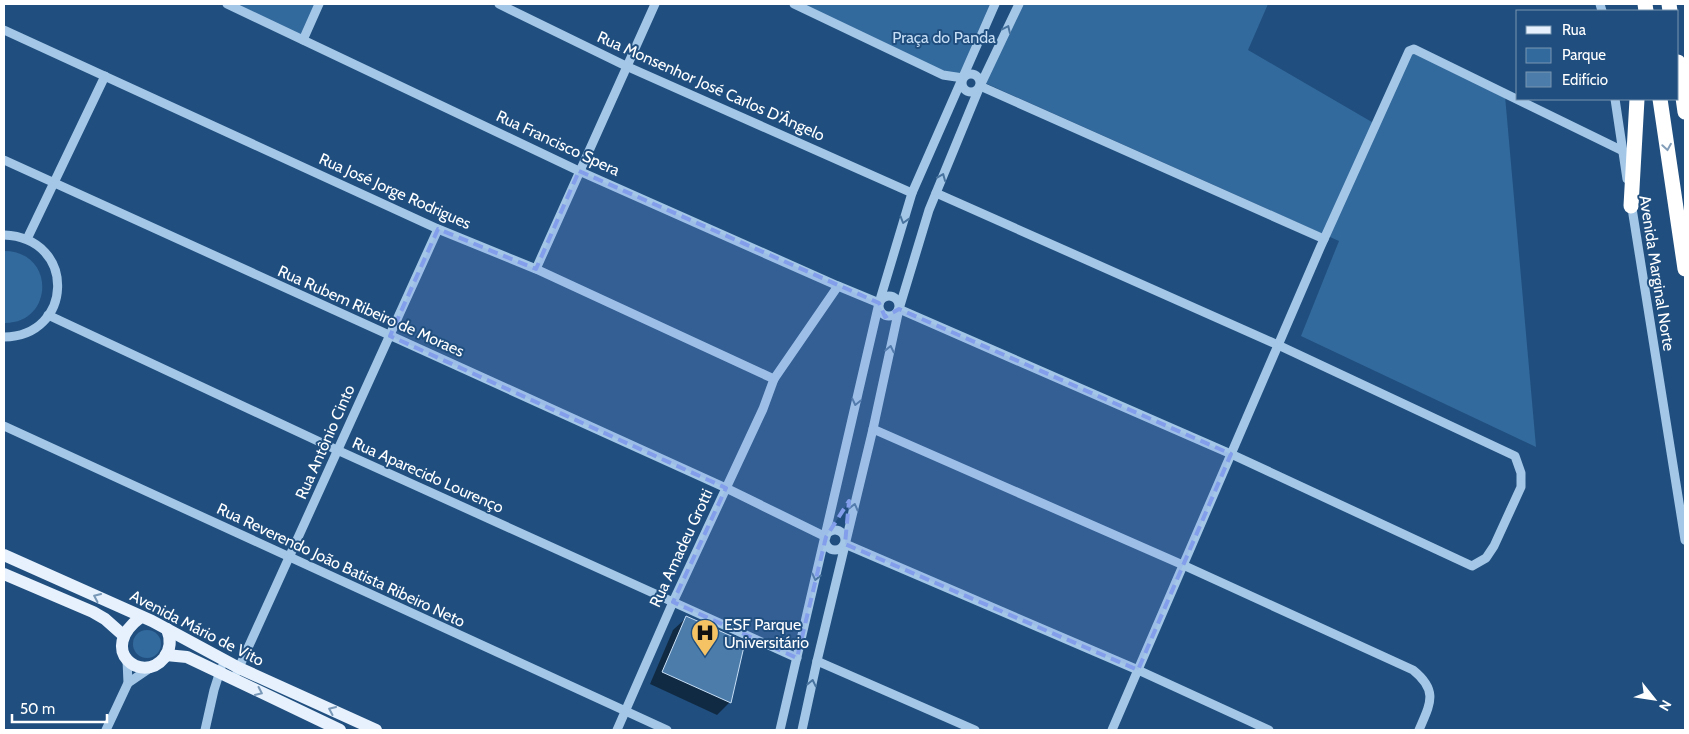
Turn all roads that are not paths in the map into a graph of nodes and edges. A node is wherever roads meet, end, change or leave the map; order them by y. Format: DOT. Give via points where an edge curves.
graph roads {
  1 [pos="227,4"];
  2 [pos="319,4"];
  3 [pos="499,4"];
  4 [pos="655,4"];
  5 [pos="794,4"];
  6 [pos="995,4"];
  7 [pos="1019,4"];
  8 [pos="4,30"];
  9 [pos="303,40"];
  10 [pos="626,66"];
  11 [pos="1679,69"];
  12 [pos="105,76"];
  13 [pos="963,78"];
  14 [pos="980,86"];
  15 [pos="1516,99"];
  16 [pos="1518,100"];
  17 [pos="1615,100"];
  18 [pos="1637,100"];
  19 [pos="1660,100"];
  20 [pos="1685,112"];
  21 [pos="1623,151"];
  22 [pos="4,160"];
  23 [pos="579,171"];
  24 [pos="53,183"];
  25 [pos="912,193"];
  26 [pos="936,193"];
  27 [pos="1632,206"];
  28 [pos="438,228"];
  29 [pos="4,235"];
  30 [pos="27,239"];
  31 [pos="1324,239"];
  32 [pos="536,268"];
  33 [pos="1685,268"];
  34 [pos="838,286"];
  35 [pos="879,303"];
  36 [pos="899,309"];
  37 [pos="48,316"];
  38 [pos="390,336"];
  39 [pos="4,337"];
  40 [pos="1278,345"];
  41 [pos="774,378"];
  42 [pos="4,426"];
  43 [pos="873,429"];
  44 [pos="338,450"];
  45 [pos="1231,454"];
  46 [pos="726,488"];
  47 [pos="826,537"];
  48 [pos="1685,540"];
  49 [pos="845,544"];
  50 [pos="4,555"];
  51 [pos="290,558"];
  52 [pos="1183,565"];
  53 [pos="4,574"];
  54 [pos="673,602"];
  55 [pos="142,617"];
  56 [pos="167,629"];
  57 [pos="124,634"];
  58 [pos="166,655"];
  59 [pos="797,658"];
  60 [pos="127,660"];
  61 [pos="225,660"];
  62 [pos="817,661"];
  63 [pos="151,667"];
  64 [pos="1138,670"];
  65 [pos="219,673"];
  66 [pos="236,674"];
  67 [pos="128,683"];
  68 [pos="624,712"];
  69 [pos="106,730"];
  70 [pos="205,730"];
  71 [pos="340,730"];
  72 [pos="376,730"];
  73 [pos="616,730"];
  74 [pos="666,730"];
  75 [pos="780,730"];
  76 [pos="802,730"];
  77 [pos="975,730"];
  78 [pos="1112,730"];
  79 [pos="1269,730"];
  80 [pos="1419,730"];
  1 -- 9 [label="street, Rua Francisco Spera"];
  2 -- 9 [label="street"];
  3 -- 10 [label="street, Rua Monsenhor José Carlos D'Ângelo"];
  4 -- 10 [label="street"];
  5 -- 13 [label="street" via="944,75"];
  6 -- 13 [label="street"];
  14 -- 7 [label="street, one-way"];
  8 -- 12 [label="street, Rua José Jorge Rodrigues"];
  9 -- 23 [label="street, Rua Francisco Spera"];
  10 -- 23 [label="street"];
  10 -- 25 [label="street, Rua Monsenhor José Carlos D'Ângelo"];
  11 -- 20 [label="highway"];
  12 -- 24 [label="street"];
  12 -- 28 [label="street, Rua José Jorge Rodrigues"];
  13 -- 14 [label="street" via="967,74 976,75"];
  13 -- 25 [label="street"];
  26 -- 14 [label="street, one-way"];
  14 -- 31 [label="street"];
  15 -- 31 [label="street" via="1411,50"];
  16 -- 21 [label="street"];
  17 -- 21 [label="street, Avenida Marginal Norte"];
  18 -- 27 [label="highway"];
  19 -- 33 [label="highway, one-way"];
  21 -- 27 [label="street, Avenida Marginal Norte"];
  22 -- 24 [label="street, Rua Rubem Ribeiro de Moraes"];
  23 -- 32 [label="street"];
  23 -- 34 [label="street, Rua Francisco Spera"];
  24 -- 30 [label="street"];
  24 -- 38 [label="street, Rua Rubem Ribeiro de Moraes"];
  25 -- 35 [label="street, one-way"];
  26 -- 36 [label="street"];
  26 -- 40 [label="street"];
  27 -- 48 [label="street, Avenida Marginal Norte"];
  28 -- 32 [label="street, Rua José Jorge Rodrigues"];
  28 -- 38 [label="street, Rua Antônio Cinto"];
  29 -- 30 [label="street"];
  30 -- 37 [label="street" via="50,258 56,272 58,287"];
  31 -- 40 [label="street"];
  32 -- 41 [label="street, Rua José Jorge Rodrigues"];
  34 -- 35 [label="street, Rua Francisco Spera"];
  34 -- 41 [label="street, Rua Amadeu Grotti"];
  35 -- 36 [label="street" via="883,297 890,296 896,299"];
  35 -- 36 [label="street" via="879,310 886,316 895,314"];
  35 -- 47 [label="street, one-way"];
  43 -- 36 [label="street, one-way"];
  36 -- 45 [label="street"];
  37 -- 39 [label="street" via="25,334"];
  37 -- 44 [label="street, Rua Aparecido Lourenço"];
  38 -- 44 [label="street, Rua Antônio Cinto"];
  38 -- 46 [label="street, Rua Rubem Ribeiro de Moraes"];
  40 -- 45 [label="street"];
  40 -- 45 [label="street" via="1515,456 1521,473 1521,487 1490,552 1472,566"];
  41 -- 46 [label="street, Rua Amadeu Grotti"];
  42 -- 51 [label="street, Rua Reverendo João Batista Ribeiro Neto"];
  49 -- 43 [label="street, one-way"];
  43 -- 52 [label="street"];
  44 -- 51 [label="street, Rua Antônio Cinto"];
  44 -- 54 [label="street, Rua Aparecido Lourenço"];
  45 -- 52 [label="street"];
  46 -- 47 [label="street, Rua Rubem Ribeiro de Moraes"];
  46 -- 54 [label="street, Rua Amadeu Grotti"];
  47 -- 49 [label="street, Rua Rubem Ribeiro de Moraes" via="827,546 834,550"];
  47 -- 59 [label="street, one-way"];
  49 -- 62 [label="street"];
  49 -- 64 [label="street"];
  55 -- 50 [label="main road, Avenida Mário de Vito, one-way"];
  51 -- 66 [label="street, Rua Antônio Cinto"];
  51 -- 68 [label="street, Rua Reverendo João Batista Ribeiro Neto"];
  52 -- 64 [label="street"];
  52 -- 80 [label="street" via="1413,670 1425,682 1431,695"];
  53 -- 57 [label="main road" via="93,612"];
  54 -- 59 [label="street, Rua Aparecido Lourenço"];
  54 -- 68 [label="street, Rua Amadeu Grotti"];
  55 -- 56 [label="main road, Avenida Mário de Vito"];
  55 -- 57 [label="main road"];
  56 -- 58 [label="main road" via="170,647"];
  56 -- 61 [label="main road, Avenida Mário de Vito"];
  57 -- 60 [label="main road" via="122,648"];
  58 -- 63 [label="main road"];
  58 -- 65 [label="main road, Avenida Mário de Vito" via="187,656"];
  59 -- 75 [label="street"];
  60 -- 63 [label="main road" via="142,668"];
  60 -- 67 [label="street"];
  61 -- 65 [label="street"];
  61 -- 66 [label="main road, Avenida Mário de Vito"];
  76 -- 62 [label="street, one-way"];
  62 -- 77 [label="street"];
  63 -- 67 [label="street"];
  64 -- 78 [label="street"];
  64 -- 79 [label="street"];
  65 -- 66 [label="main road, Avenida Mário de Vito"];
  65 -- 70 [label="street"];
  66 -- 71 [label="main road, Avenida Mário de Vito, one-way"];
  72 -- 66 [label="main road, Avenida Mário de Vito, one-way"];
  67 -- 69 [label="street"];
  68 -- 73 [label="street, Rua Amadeu Grotti"];
  68 -- 74 [label="street, Rua Reverendo João Batista Ribeiro Neto"];
}
